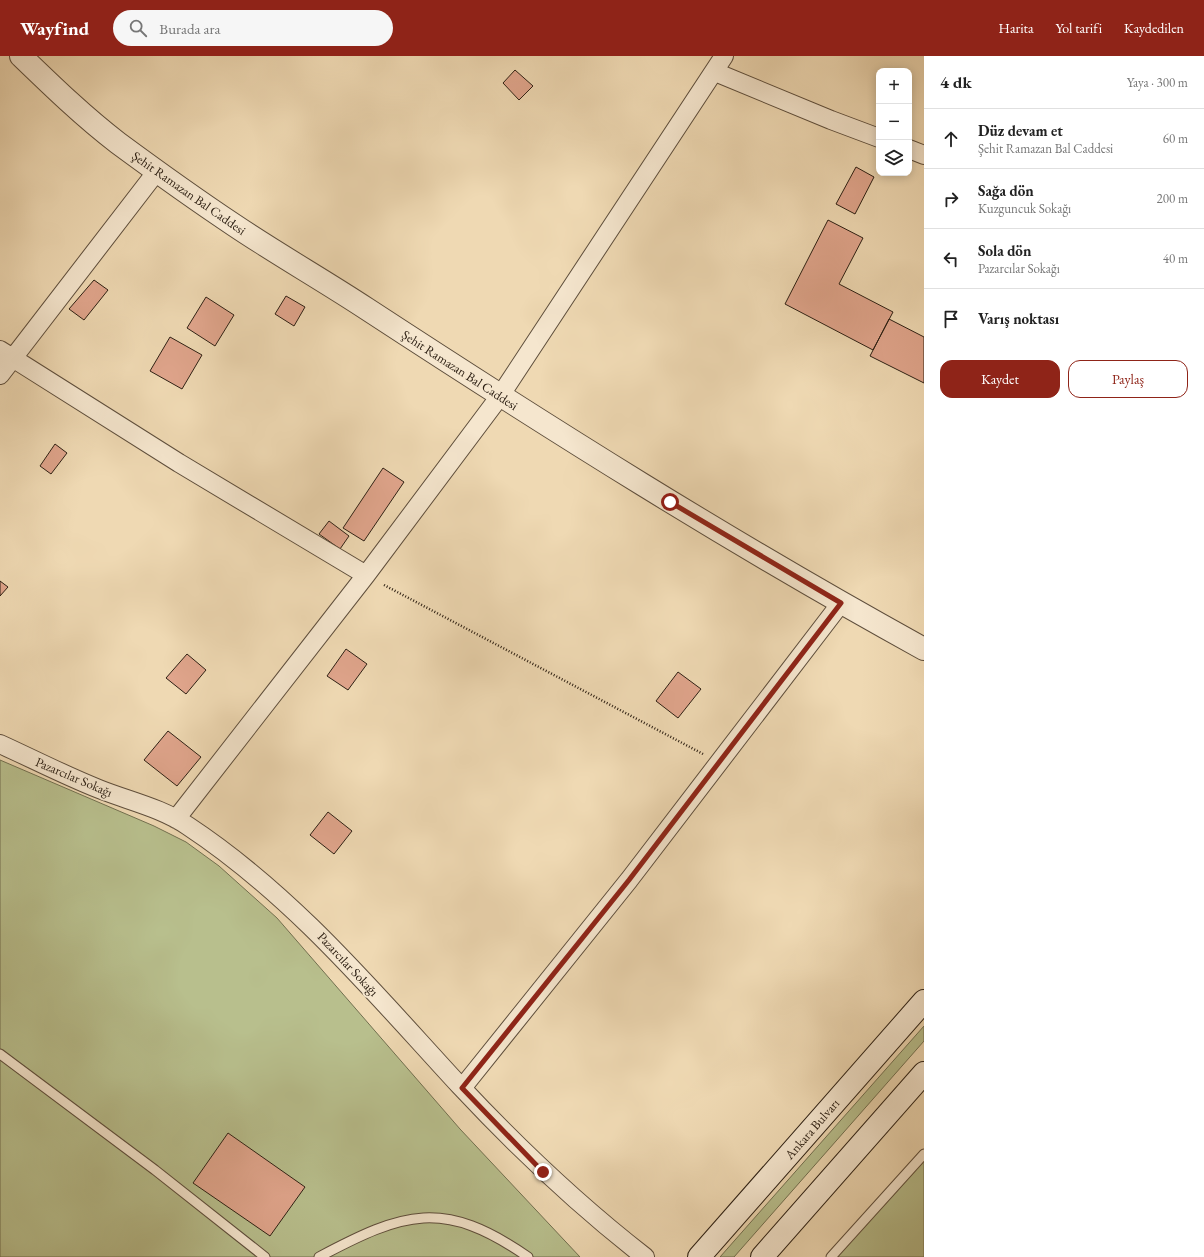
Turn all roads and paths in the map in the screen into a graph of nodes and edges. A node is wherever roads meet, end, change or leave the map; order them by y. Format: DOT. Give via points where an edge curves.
graph roads {
  1 [pos="21,56"];
  2 [pos="724,56"];
  3 [pos="715,72"];
  4 [pos="876,137"];
  5 [pos="912,150"];
  6 [pos="924,155"];
  7 [pos="157,171"];
  8 [pos="6,354"];
  9 [pos="0,375"];
  10 [pos="500,396"];
  11 [pos="366,575"];
  12 [pos="841,603"];
  13 [pos="924,648"];
  14 [pos="0,744"];
  15 [pos="718,762"];
  16 [pos="176,819"];
  17 [pos="924,1001"];
  18 [pos="0,1054"];
  19 [pos="924,1073"];
  20 [pos="462,1088"];
  21 [pos="924,1154"];
  22 [pos="265,1257"];
  23 [pos="319,1257"];
  24 [pos="528,1257"];
  25 [pos="645,1257"];
  26 [pos="699,1257"];
  27 [pos="762,1257"];
  28 [pos="831,1257"];
  1 -- 7 [label="street, Şehit Ramazan Bal Caddesi" via="86,116"];
  2 -- 3 [label="street"];
  3 -- 4 [label="street"];
  3 -- 10 [label="street"];
  5 -- 6 [label="street"];
  7 -- 8 [label="street"];
  7 -- 10 [label="street, Şehit Ramazan Bal Caddesi" via="234,225"];
  8 -- 9 [label="street"];
  8 -- 11 [label="street" via="179,463"];
  10 -- 11 [label="street"];
  10 -- 12 [label="street, Şehit Ramazan Bal Caddesi" via="670,502"];
  11 -- 15 [label="path"];
  11 -- 16 [label="street"];
  12 -- 13 [label="street, Şehit Ramazan Bal Caddesi"];
  12 -- 15 [label="street"];
  14 -- 16 [label="street, Pazarcılar Sokağı" via="99,789"];
  15 -- 20 [label="street" via="629,880"];
  16 -- 20 [label="street, Pazarcılar Sokağı" via="238,863 313,928 352,966"];
  17 -- 26 [label="street, Ankara Bulvarı"];
  18 -- 22 [label="lane" via="155,1170"];
  19 -- 27 [label="street"];
  20 -- 25 [label="street, Pazarcılar Sokağı" via="543,1172 591,1215"];
  21 -- 28 [label="lane"];
  23 -- 24 [label="lane" via="379,1228 420,1217 440,1217 458,1221 485,1232"];
}
